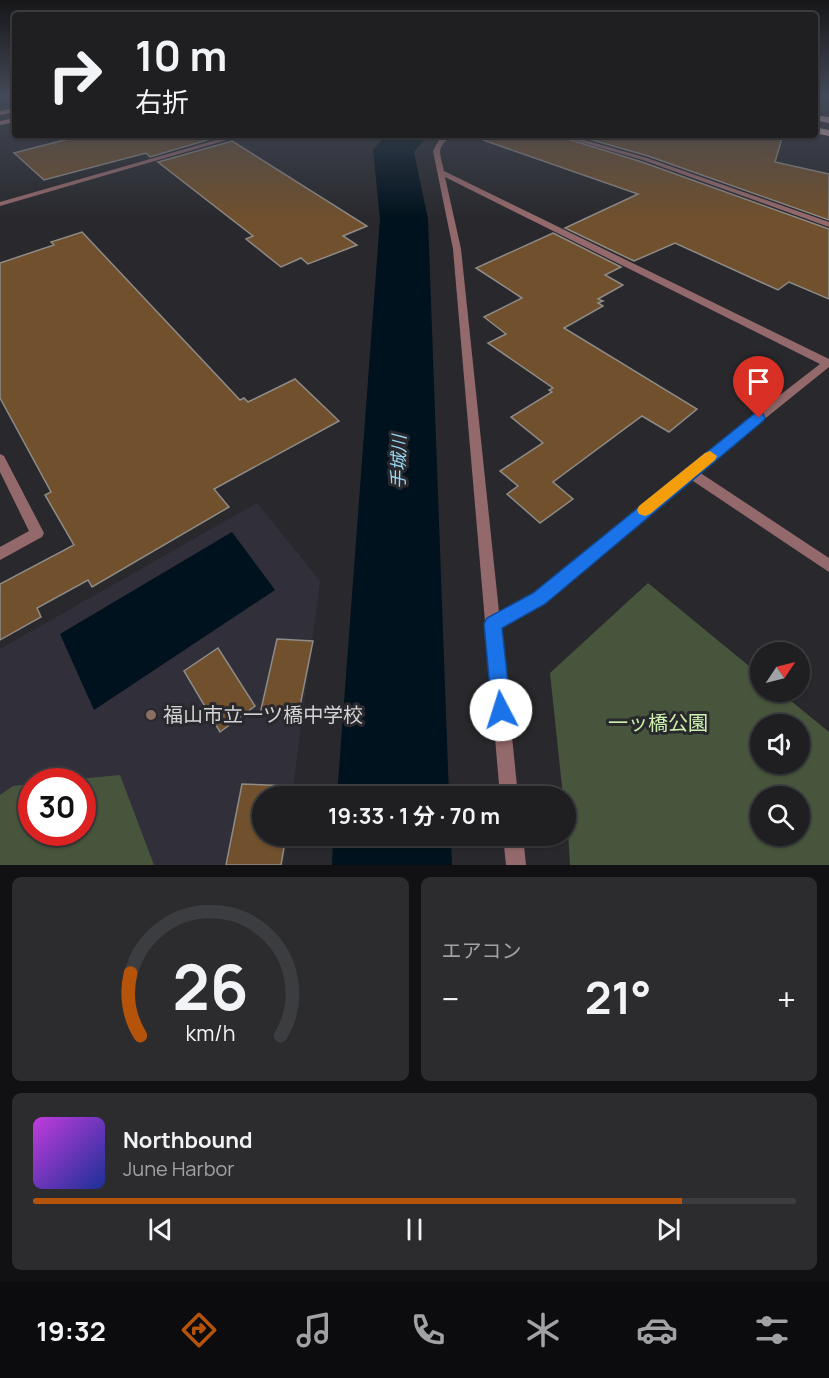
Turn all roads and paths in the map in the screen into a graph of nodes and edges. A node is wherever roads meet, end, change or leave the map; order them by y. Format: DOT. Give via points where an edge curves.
graph roads {
  1 [pos="231,138"];
  2 [pos="444,138"];
  3 [pos="571,138"];
  4 [pos="439,171"];
  5 [pos="0,204"];
  6 [pos="829,225"];
  7 [pos="828,363"];
  8 [pos="0,459"];
  9 [pos="690,472"];
  10 [pos="0,554"];
  11 [pos="829,566"];
  12 [pos="493,624"];
  13 [pos="508,786"];
  14 [pos="514,846"];
  15 [pos="516,865"];
  1 -- 5 [label="street"];
  2 -- 4 [label="street" via="436,151"];
  3 -- 6 [label="street" via="645,159"];
  4 -- 7 [label="street"];
  4 -- 12 [label="street" via="457,249"];
  7 -- 9 [label="street"];
  8 -- 10 [label="street" via="37,533"];
  9 -- 11 [label="street"];
  9 -- 12 [label="street" via="539,598"];
  12 -- 13 [label="street"];
  14 -- 15 [label="street"];
}
